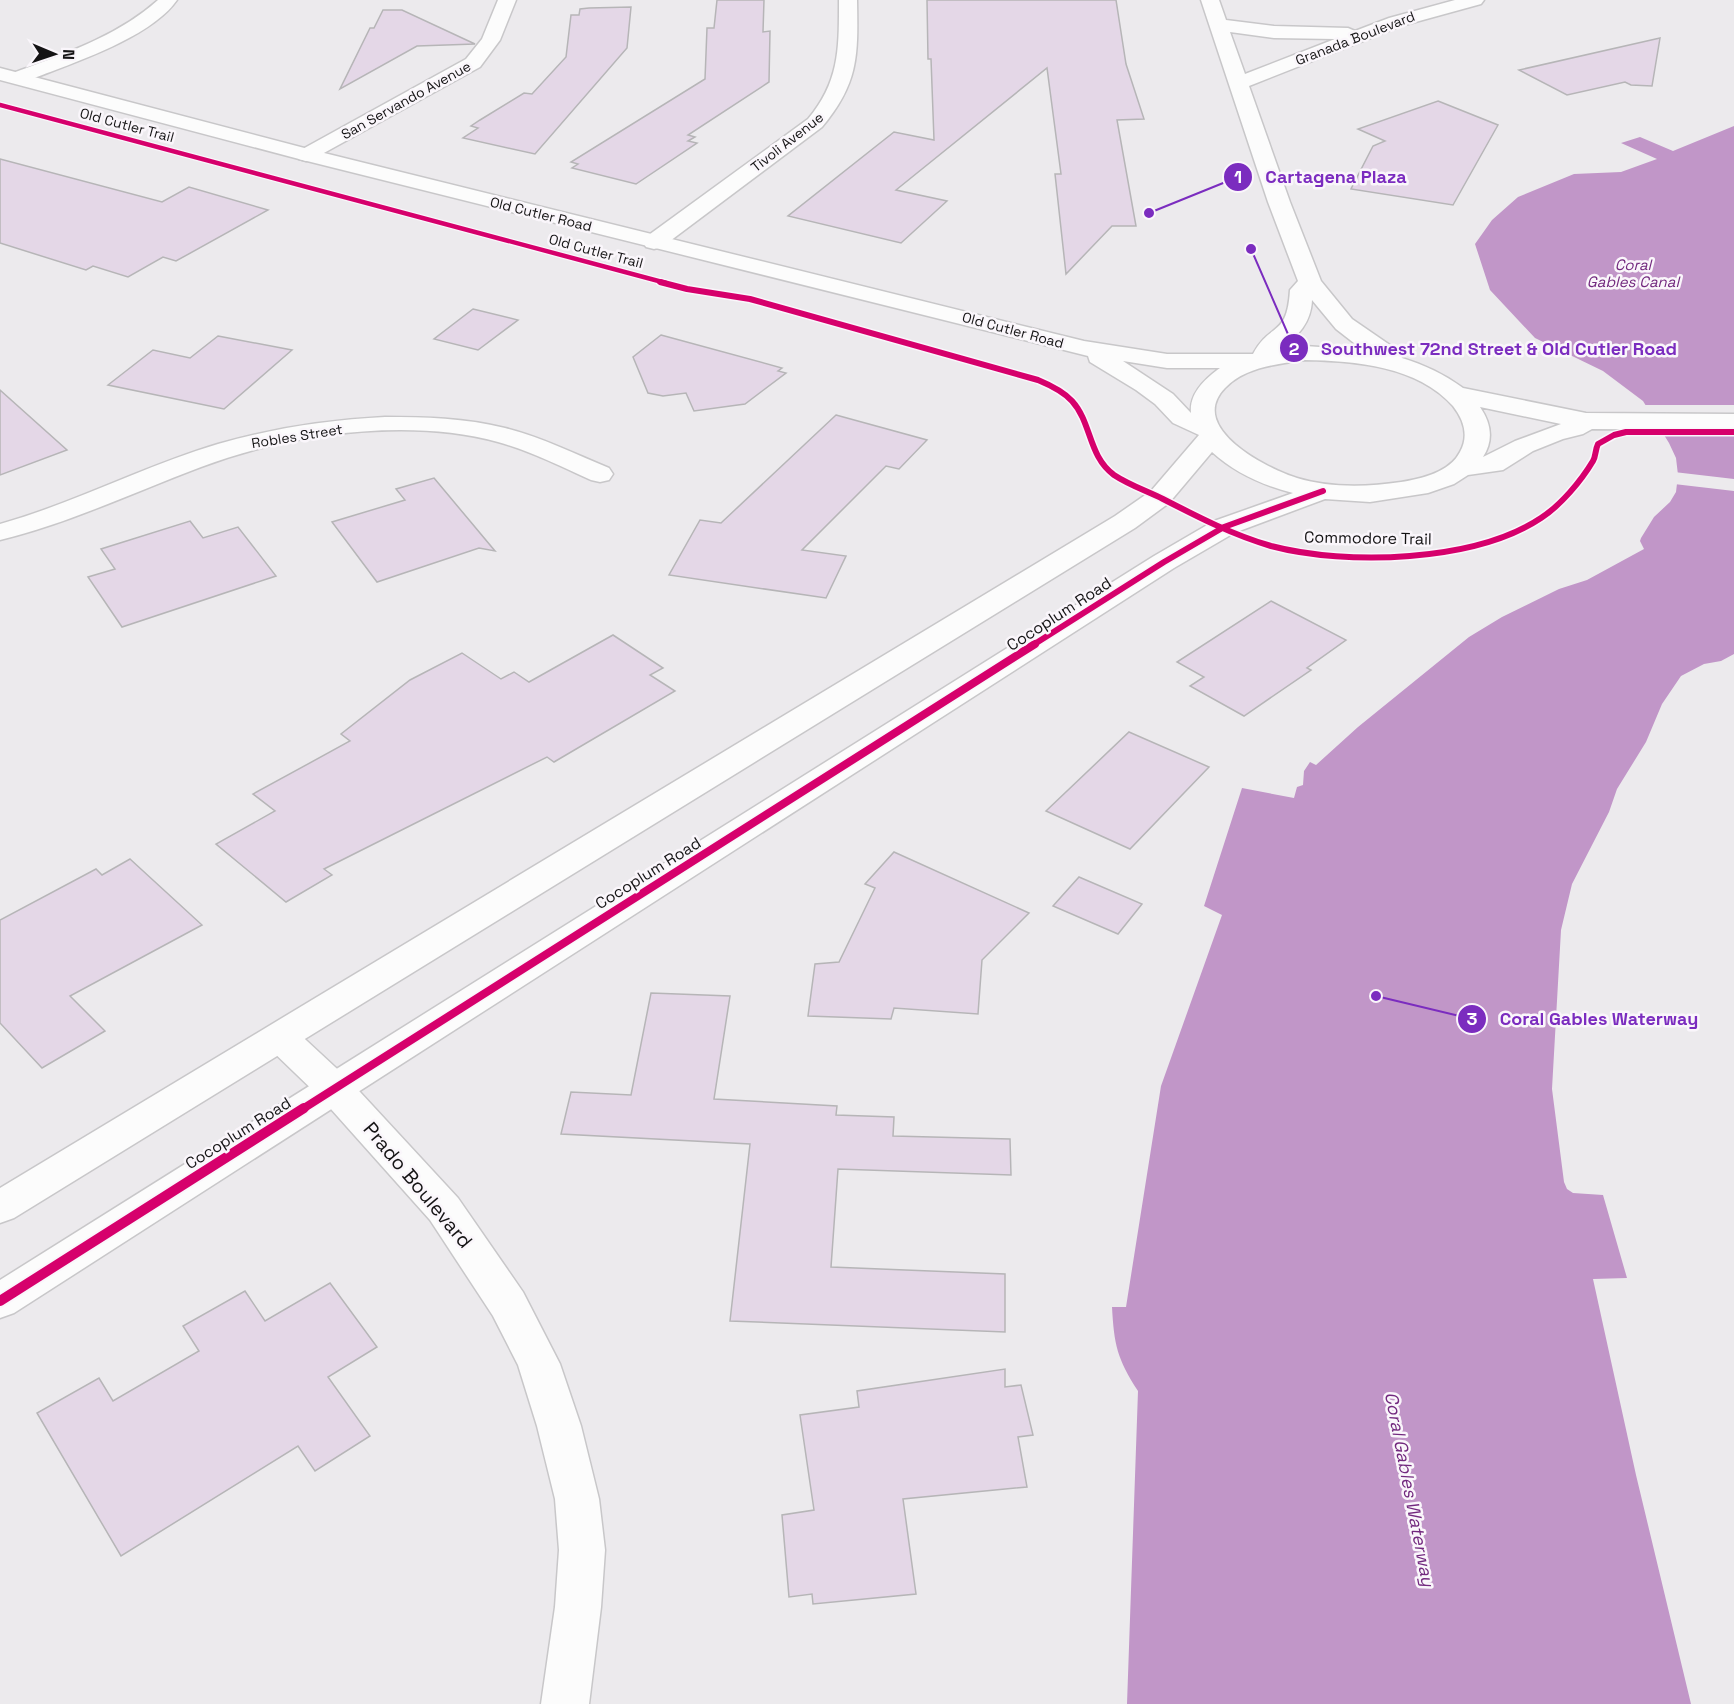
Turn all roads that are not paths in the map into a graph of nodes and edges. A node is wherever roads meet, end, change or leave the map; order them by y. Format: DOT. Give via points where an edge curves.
graph roads {
  1 [pos="168,0"];
  2 [pos="507,0"];
  3 [pos="848,0"];
  4 [pos="1210,0"];
  5 [pos="1475,0"];
  6 [pos="1219,25"];
  7 [pos="1365,33"];
  8 [pos="9,76"];
  9 [pos="1238,84"];
  10 [pos="306,154"];
  11 [pos="654,242"];
  12 [pos="1310,283"];
  13 [pos="1084,348"];
  14 [pos="1260,360"];
  15 [pos="1407,369"];
  16 [pos="1454,394"];
  17 [pos="1586,421"];
  18 [pos="1734,422"];
  19 [pos="1209,433"];
  20 [pos="1461,468"];
  21 [pos="600,474"];
  22 [pos="1323,491"];
  23 [pos="0,531"];
  24 [pos="280,1037"];
  25 [pos="335,1089"];
  26 [pos="0,1207"];
  27 [pos="0,1301"];
  28 [pos="565,1704"];
  1 -- 8 [label="street" via="130,28 81,52"];
  2 -- 10 [label="street, San Servando Avenue" via="491,40 472,63"];
  3 -- 11 [label="street, Tivoli Avenue" via="848,61 827,110"];
  4 -- 6 [label="street"];
  5 -- 7 [label="street, Granada Boulevard"];
  6 -- 7 [label="street" via="1288,33"];
  6 -- 9 [label="street"];
  7 -- 9 [label="street, Granada Boulevard"];
  8 -- 10 [label="street, Old Cutler Road"];
  9 -- 12 [label="street"];
  10 -- 11 [label="street, Old Cutler Road"];
  11 -- 13 [label="street, Old Cutler Road"];
  12 -- 14 [label="street" via="1301,290 1297,323 1291,332 1265,350"];
  12 -- 15 [label="street" via="1358,336"];
  13 -- 14 [label="street, Old Cutler Road" via="1167,361"];
  13 -- 19 [label="street, Old Cutler Road" via="1145,385 1182,418"];
  14 -- 15 [label="street" via="1326,353 1367,358"];
  14 -- 19 [label="street" via="1235,370 1213,386 1203,413"];
  15 -- 16 [label="street"];
  16 -- 17 [label="street"];
  16 -- 20 [label="street" via="1478,426 1478,441"];
  17 -- 18 [label="street"];
  17 -- 20 [label="street" via="1524,446 1494,464"];
  19 -- 22 [label="street, Old Cutler Road" via="1231,456 1252,469 1277,480"];
  19 -- 24 [label="street" via="1173,484 1125,522"];
  20 -- 22 [label="street" via="1421,487 1395,492"];
  21 -- 23 [label="street, Robles Street" via="519,441 480,430 412,424 345,428 241,445 88,505"];
  22 -- 25 [label="street, Cocoplum Road" via="1224,527 1164,562"];
  24 -- 25 [label="street, Prado Boulevard"];
  24 -- 26 [label="street"];
  25 -- 27 [label="street, Cocoplum Road"];
  25 -- 28 [label="street, Prado Boulevard" via="444,1209 508,1304 539,1365 577,1499 582,1550"];
}
